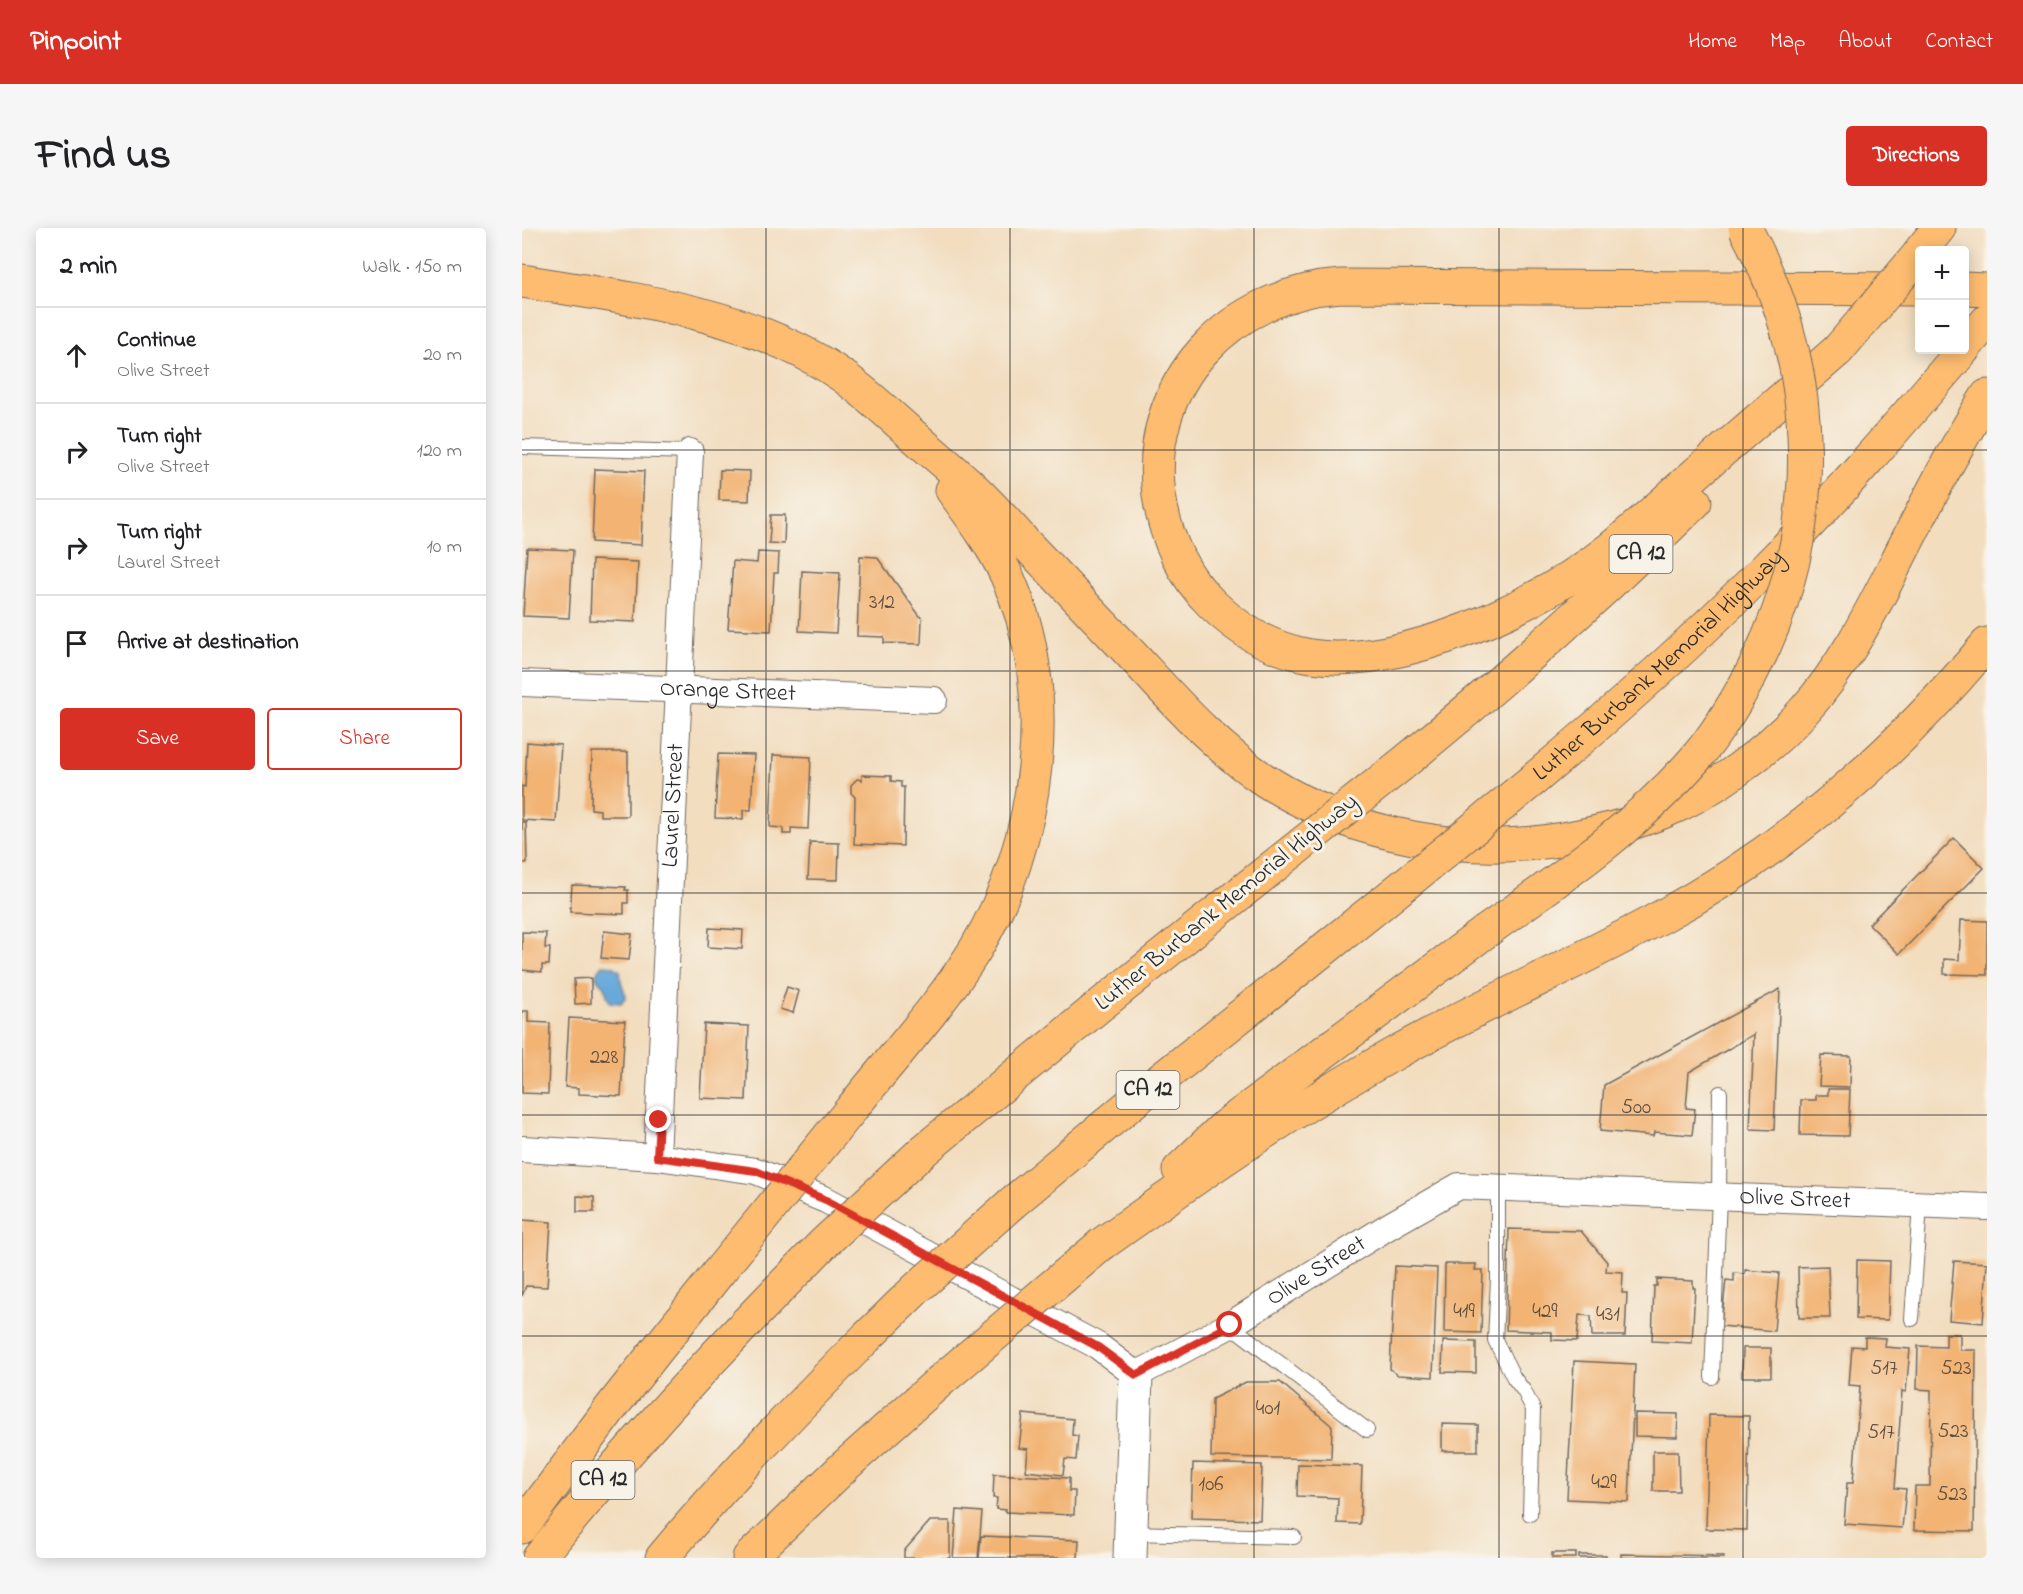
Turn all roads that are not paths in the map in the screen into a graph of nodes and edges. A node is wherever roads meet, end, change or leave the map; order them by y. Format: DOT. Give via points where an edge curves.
graph roads {
  1 [pos="1746,228"];
  2 [pos="1929,240"];
  3 [pos="522,281"];
  4 [pos="1915,289"];
  5 [pos="1969,289"];
  6 [pos="1987,290"];
  7 [pos="1987,321"];
  8 [pos="1969,342"];
  9 [pos="1838,350"];
  10 [pos="1959,354"];
  11 [pos="1987,396"];
  12 [pos="912,435"];
  13 [pos="522,447"];
  14 [pos="690,452"];
  15 [pos="1987,644"];
  16 [pos="522,683"];
  17 [pos="680,689"];
  18 [pos="934,700"];
  19 [pos="1720,1093"];
  20 [pos="522,1149"];
  21 [pos="657,1157"];
  22 [pos="1498,1187"];
  23 [pos="1719,1196"];
  24 [pos="1920,1204"];
  25 [pos="1987,1207"];
  26 [pos="1102,1244"];
  27 [pos="1912,1319"];
  28 [pos="1230,1325"];
  29 [pos="1136,1375"];
  30 [pos="1712,1377"];
  31 [pos="1367,1430"];
  32 [pos="1530,1514"];
  33 [pos="522,1527"];
  34 [pos="1294,1537"];
  35 [pos="1131,1545"];
  36 [pos="539,1558"];
  37 [pos="662,1558"];
  38 [pos="748,1558"];
  1 -- 26 [label="highway, bridge" via="1768,273 1796,362 1805,465 1792,568 1757,662 1729,712 1703,749 1643,813 1225,1126"];
  2 -- 9 [label="highway, Luther Burbank Memorial Highway / CA 12, bridge"];
  3 -- 12 [label="highway" via="693,313 760,333 843,376"];
  4 -- 9 [label="highway" via="1341,286 1276,300 1218,335 1186,371 1175,392 1157,459 1158,491 1166,530 1203,596 1237,626 1275,646 1333,658 1381,653 1434,640 1527,602 1610,549"];
  5 -- 6 [label="highway"];
  7 -- 8 [label="highway, Luther Burbank Memorial Highway / CA 12"];
  9 -- 36 [label="highway, Luther Burbank Memorial Highway / CA 12, bridge" via="1657,540 1515,670 1098,1006 922,1152 824,1243 646,1430"];
  10 -- 37 [label="highway, Luther Burbank Memorial Highway / CA 12, bridge" via="1874,453 1764,570 1645,684 1533,780 1012,1203 866,1338 753,1455"];
  11 -- 12 [label="highway" via="1859,634 1823,688 1779,735 1751,760 1668,810 1599,832 1509,845 1475,845 1385,833 1324,810 1267,781 1194,720 975,489"];
  12 -- 33 [label="highway, bridge" via="976,524 1006,574 1027,639 1037,712 1034,777 1022,841 1002,897 951,985 610,1409"];
  13 -- 14 [label="lane"];
  14 -- 17 [label="street, Laurel Street"];
  15 -- 26 [label="highway" via="1936,703 1868,769 1819,811 1746,864 1662,916 1413,1043 1330,1091 1220,1161"];
  16 -- 17 [label="street, Orange Street"];
  17 -- 18 [label="street, Orange Street"];
  17 -- 21 [label="street, Laurel Street"];
  19 -- 23 [label="lane"];
  20 -- 21 [label="street"];
  21 -- 29 [label="street" via="756,1171 826,1200 1098,1347"];
  22 -- 23 [label="street, Olive Street"];
  22 -- 28 [label="street, Olive Street" via="1459,1186"];
  22 -- 32 [label="lane" via="1495,1340 1533,1409"];
  23 -- 24 [label="street, Olive Street"];
  23 -- 30 [label="lane"];
  24 -- 25 [label="street, Olive Street"];
  24 -- 27 [label="lane"];
  26 -- 38 [label="highway, bridge" via="939,1382"];
  28 -- 29 [label="street, Olive Street"];
  28 -- 31 [label="lane"];
  29 -- 35 [label="street"];
  34 -- 35 [label="lane"];
}
